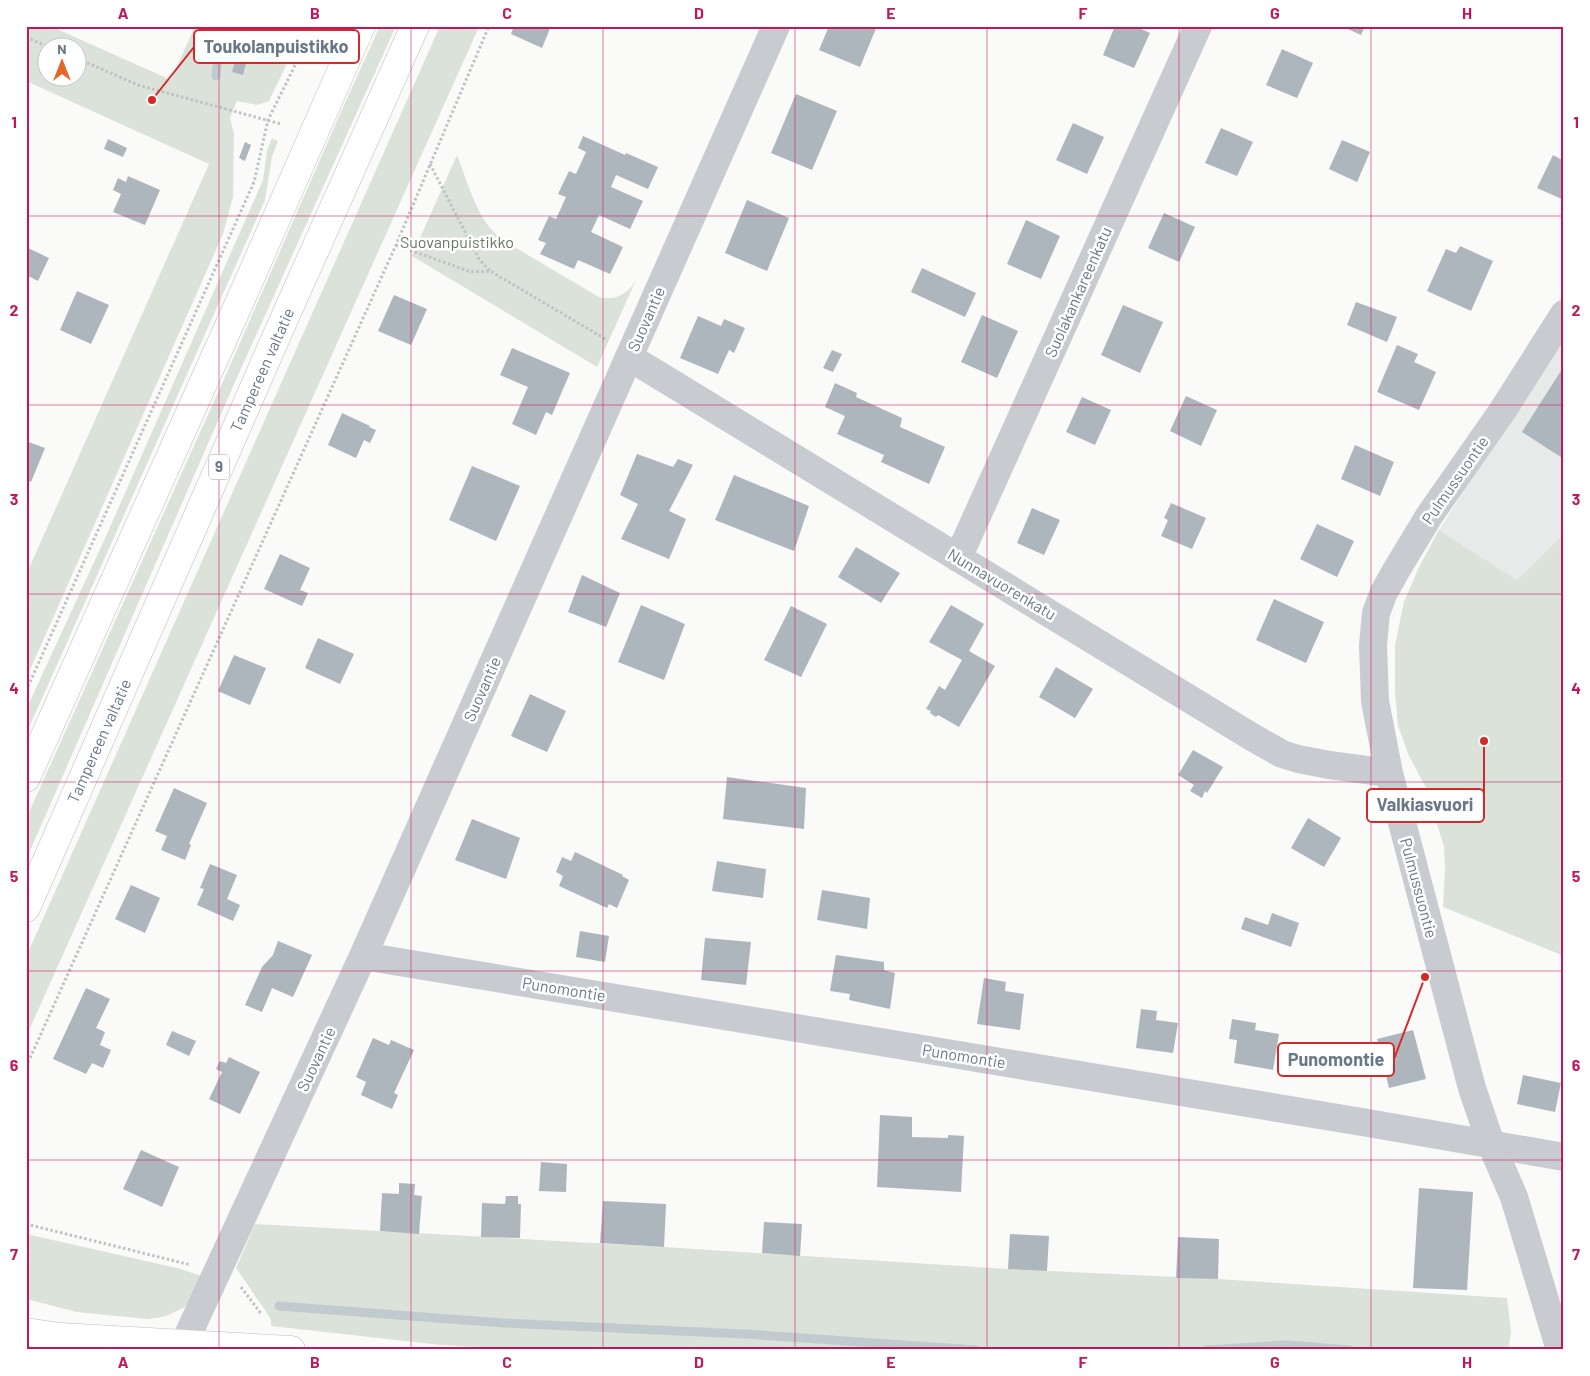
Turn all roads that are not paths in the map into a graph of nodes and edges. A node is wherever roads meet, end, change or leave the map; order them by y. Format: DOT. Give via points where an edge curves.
graph roads {
  1 [pos="361,26"];
  2 [pos="415,26"];
  3 [pos="776,26"];
  4 [pos="1198,26"];
  5 [pos="1564,314"];
  6 [pos="629,357"];
  7 [pos="958,558"];
  8 [pos="1389,773"];
  9 [pos="26,778"];
  10 [pos="26,908"];
  11 [pos="363,956"];
  12 [pos="1491,1144"];
  13 [pos="1564,1157"];
  14 [pos="26,1332"];
  15 [pos="183,1346"];
  16 [pos="291,1350"];
  17 [pos="1560,1350"];
  1 -- 9 [label="main road"];
  2 -- 10 [label="main road, Tampereen valtatie / 9"];
  3 -- 6 [label="street, Suovantie"];
  4 -- 7 [label="street, Suolakankareenkatu"];
  5 -- 8 [label="street, Pulmussuontie" via="1503,410 1429,516 1384,592 1376,613 1373,644 1375,701"];
  6 -- 7 [label="street, Nunnavuorenkatu"];
  6 -- 11 [label="street, Suovantie"];
  7 -- 8 [label="street, Nunnavuorenkatu" via="1282,754 1329,766"];
  8 -- 12 [label="street, Pulmussuontie" via="1472,1088"];
  11 -- 12 [label="street, Punomontie"];
  11 -- 15 [label="street, Suovantie"];
  12 -- 13 [label="street, Punomontie"];
  12 -- 17 [label="street, Pulmussuontie" via="1514,1197"];
  14 -- 15 [label="main road"];
  15 -- 16 [label="main road"];
}
